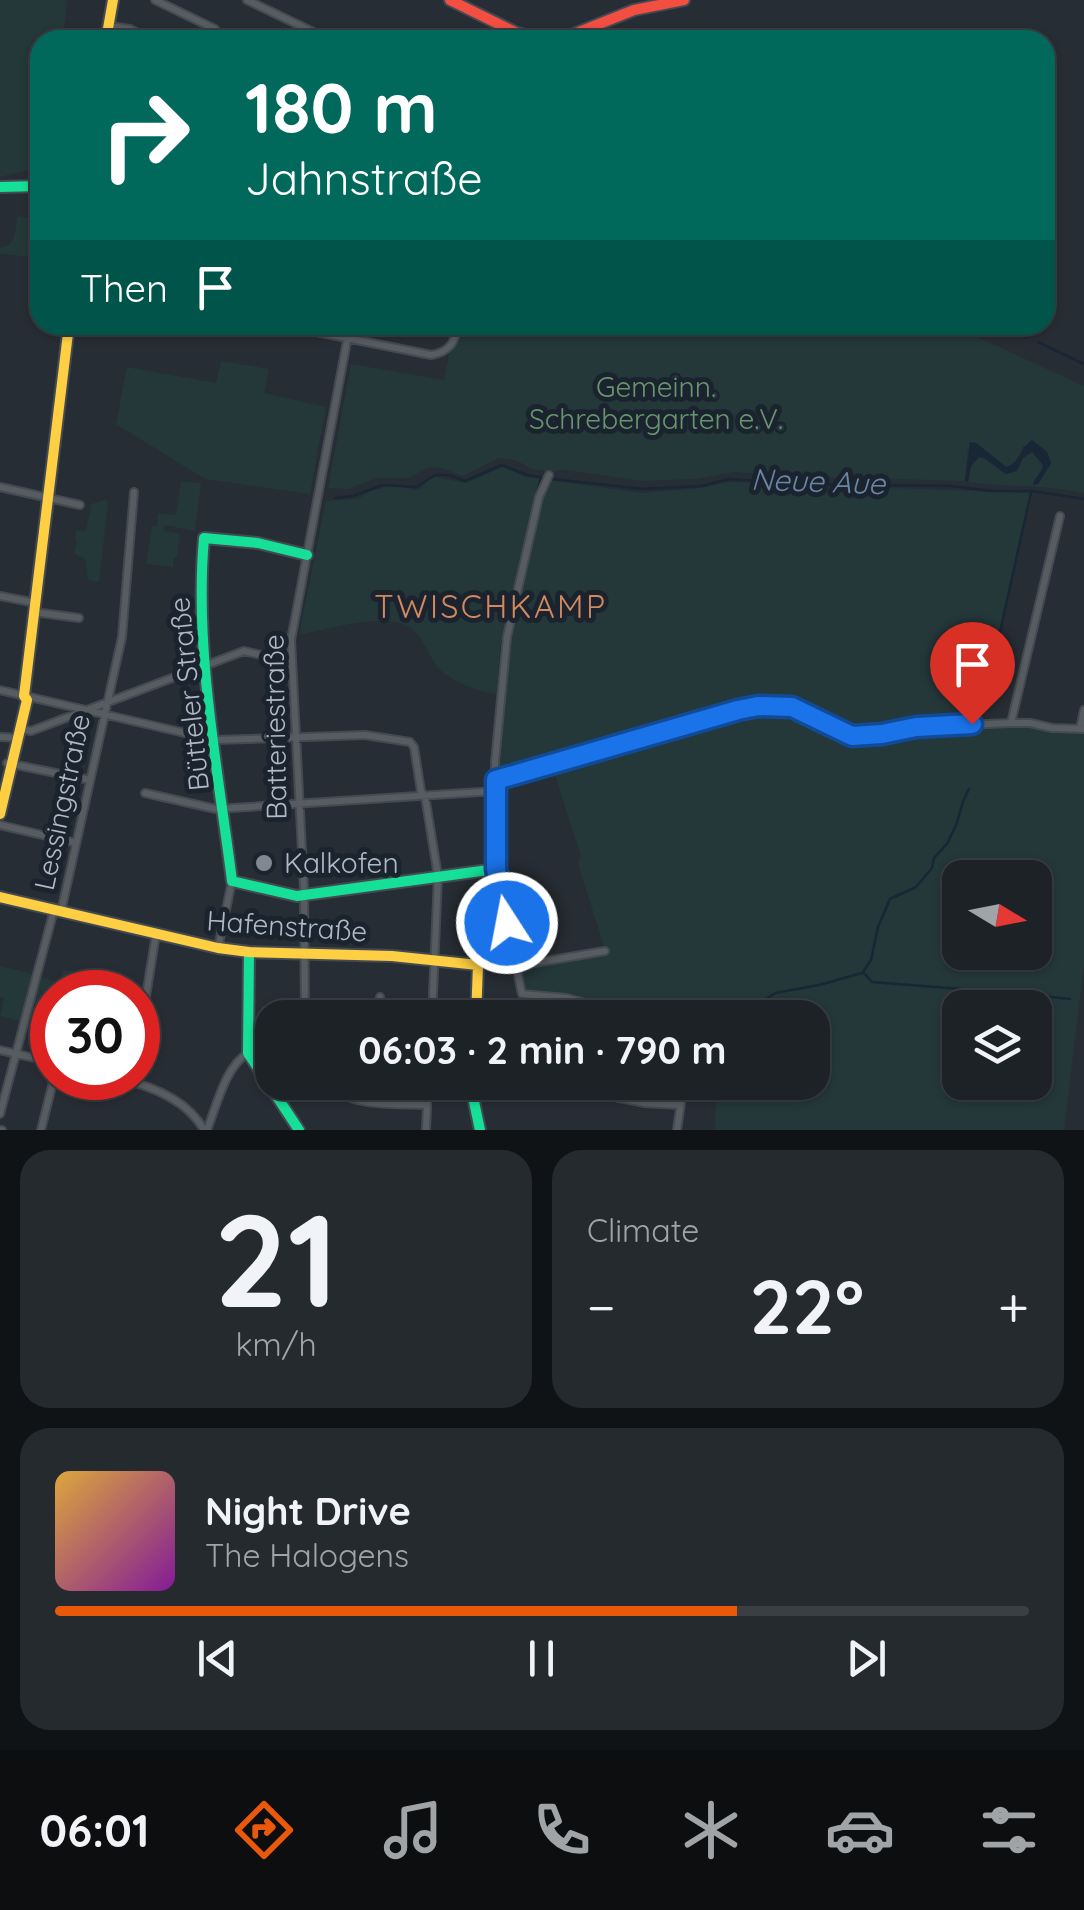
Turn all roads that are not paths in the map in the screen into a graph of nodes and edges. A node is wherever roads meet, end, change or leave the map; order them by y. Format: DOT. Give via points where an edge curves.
graph roads {
  1 [pos="113,0"];
  2 [pos="155,0"];
  3 [pos="248,0"];
  4 [pos="450,0"];
  5 [pos="684,0"];
  6 [pos="109,26"];
  7 [pos="215,29"];
  8 [pos="108,30"];
  9 [pos="130,30"];
  10 [pos="310,30"];
  11 [pos="508,30"];
  12 [pos="584,30"];
  13 [pos="0,186"];
  14 [pos="30,186"];
  15 [pos="68,335"];
  16 [pos="328,335"];
  17 [pos="348,335"];
  18 [pos="456,335"];
  19 [pos="347,339"];
  20 [pos="548,475"];
  21 [pos="0,487"];
  22 [pos="134,492"];
  23 [pos="48,498"];
  24 [pos="80,505"];
  25 [pos="1060,516"];
  26 [pos="307,555"];
  27 [pos="0,596"];
  28 [pos="35,608"];
  29 [pos="80,618"];
  30 [pos="292,662"];
  31 [pos="204,664"];
  32 [pos="0,690"];
  33 [pos="24,696"];
  34 [pos="107,701"];
  35 [pos="84,710"];
  36 [pos="1084,710"];
  37 [pos="104,714"];
  38 [pos="1011,722"];
  39 [pos="1082,729"];
  40 [pos="18,735"];
  41 [pos="295,736"];
  42 [pos="0,737"];
  43 [pos="215,740"];
  44 [pos="10,763"];
  45 [pos="90,780"];
  46 [pos="496,780"];
  47 [pos="496,791"];
  48 [pos="0,793"];
  49 [pos="146,793"];
  50 [pos="426,796"];
  51 [pos="299,805"];
  52 [pos="224,809"];
  53 [pos="0,814"];
  54 [pos="0,824"];
  55 [pos="76,842"];
  56 [pos="496,869"];
  57 [pos="438,876"];
  58 [pos="232,880"];
  59 [pos="304,895"];
  60 [pos="0,897"];
  61 [pos="58,911"];
  62 [pos="156,934"];
  63 [pos="218,948"];
  64 [pos="605,951"];
  65 [pos="249,952"];
  66 [pos="304,952"];
  67 [pos="434,961"];
  68 [pos="478,965"];
  69 [pos="516,966"];
  70 [pos="150,970"];
  71 [pos="380,997"];
  72 [pos="305,1000"];
  73 [pos="380,1000"];
  74 [pos="433,1000"];
  75 [pos="477,1000"];
  76 [pos="574,1000"];
  77 [pos="0,1050"];
  78 [pos="248,1052"];
  79 [pos="15,1053"];
  80 [pos="30,1057"];
  81 [pos="160,1093"];
  82 [pos="48,1100"];
  83 [pos="359,1100"];
  84 [pos="427,1100"];
  85 [pos="474,1100"];
  86 [pos="626,1100"];
  87 [pos="680,1100"];
  88 [pos="367,1102"];
  89 [pos="427,1104"];
  90 [pos="679,1105"];
  91 [pos="0,1114"];
  92 [pos="40,1130"];
  93 [pos="206,1130"];
  94 [pos="299,1130"];
  95 [pos="426,1130"];
  96 [pos="480,1130"];
  97 [pos="677,1130"];
  1 -- 6 [label="street"];
  2 -- 7 [label="street"];
  3 -- 10 [label="street"];
  4 -- 11 [label="street"];
  5 -- 12 [label="street"];
  6 -- 8 [label="street"];
  6 -- 9 [label="street"];
  13 -- 14 [label="street"];
  15 -- 23 [label="street"];
  16 -- 19 [label="street"];
  17 -- 19 [label="street, Batteriestraße"];
  18 -- 19 [label="street" via="454,344 432,354"];
  19 -- 26 [label="street, Batteriestraße"];
  20 -- 46 [label="street" via="507,637"];
  21 -- 23 [label="street"];
  22 -- 34 [label="street, Lessingstraße" via="122,637"];
  23 -- 24 [label="street"];
  23 -- 28 [label="street"];
  25 -- 38 [label="street"];
  26 -- 30 [label="street, Batteriestraße"];
  26 -- 31 [label="street, Bütteler Straße" via="204,538"];
  27 -- 28 [label="street"];
  28 -- 29 [label="street"];
  28 -- 33 [label="street"];
  30 -- 31 [label="street" via="244,651"];
  30 -- 41 [label="street, Batteriestraße"];
  31 -- 34 [label="street"];
  31 -- 43 [label="street, Bütteler Straße"];
  32 -- 33 [label="street"];
  33 -- 35 [label="street"];
  33 -- 40 [label="street"];
  34 -- 35 [label="street"];
  34 -- 37 [label="street, Lessingstraße"];
  35 -- 37 [label="street"];
  35 -- 40 [label="street"];
  36 -- 39 [label="street"];
  37 -- 43 [label="street"];
  37 -- 45 [label="street, Lessingstraße"];
  38 -- 39 [label="street"];
  38 -- 46 [label="street" via="852,736 792,707 758,706"];
  40 -- 42 [label="street"];
  40 -- 44 [label="street"];
  41 -- 43 [label="street"];
  41 -- 50 [label="street" via="406,741 413,745"];
  41 -- 51 [label="street, Batteriestraße"];
  43 -- 52 [label="street, Bütteler Straße"];
  44 -- 45 [label="street"];
  44 -- 48 [label="street"];
  44 -- 53 [label="street"];
  45 -- 55 [label="street, Lessingstraße"];
  46 -- 47 [label="street"];
  47 -- 50 [label="street"];
  47 -- 56 [label="street"];
  49 -- 52 [label="street"];
  50 -- 51 [label="street"];
  50 -- 57 [label="street"];
  51 -- 52 [label="street"];
  51 -- 59 [label="street, Batteriestraße"];
  52 -- 58 [label="street, Bütteler Straße"];
  54 -- 55 [label="street"];
  55 -- 61 [label="street, Lessingstraße"];
  56 -- 57 [label="street"];
  56 -- 69 [label="street"];
  57 -- 59 [label="street"];
  57 -- 67 [label="street"];
  58 -- 59 [label="street"];
  58 -- 63 [label="street, Bütteler Straße"];
  59 -- 66 [label="street, Batteriestraße"];
  60 -- 61 [label="street, Hafenstraße"];
  61 -- 62 [label="street, Hafenstraße"];
  61 -- 79 [label="street, Lessingstraße"];
  62 -- 63 [label="street, Hafenstraße"];
  62 -- 70 [label="street"];
  63 -- 65 [label="street, Hafenstraße"];
  64 -- 69 [label="street, Hafenstraße"];
  65 -- 66 [label="street, Hafenstraße"];
  65 -- 78 [label="street"];
  66 -- 67 [label="street, Hafenstraße"];
  66 -- 72 [label="street, Batteriestraße"];
  67 -- 68 [label="street, Hafenstraße"];
  67 -- 74 [label="street"];
  68 -- 69 [label="street, Hafenstraße"];
  68 -- 75 [label="street"];
  69 -- 76 [label="street" via="522,994"];
  71 -- 73 [label="street"];
  77 -- 79 [label="street"];
  78 -- 93 [label="street" via="232,1070"];
  78 -- 94 [label="street"];
  79 -- 80 [label="street"];
  79 -- 91 [label="street, Lessingstraße"];
  81 -- 93 [label="street"];
  82 -- 92 [label="street"];
  83 -- 88 [label="street"];
  84 -- 89 [label="street"];
  85 -- 96 [label="street"];
  86 -- 90 [label="street"];
  87 -- 90 [label="street"];
  88 -- 89 [label="street"];
  89 -- 95 [label="street"];
  90 -- 97 [label="street"];
}
